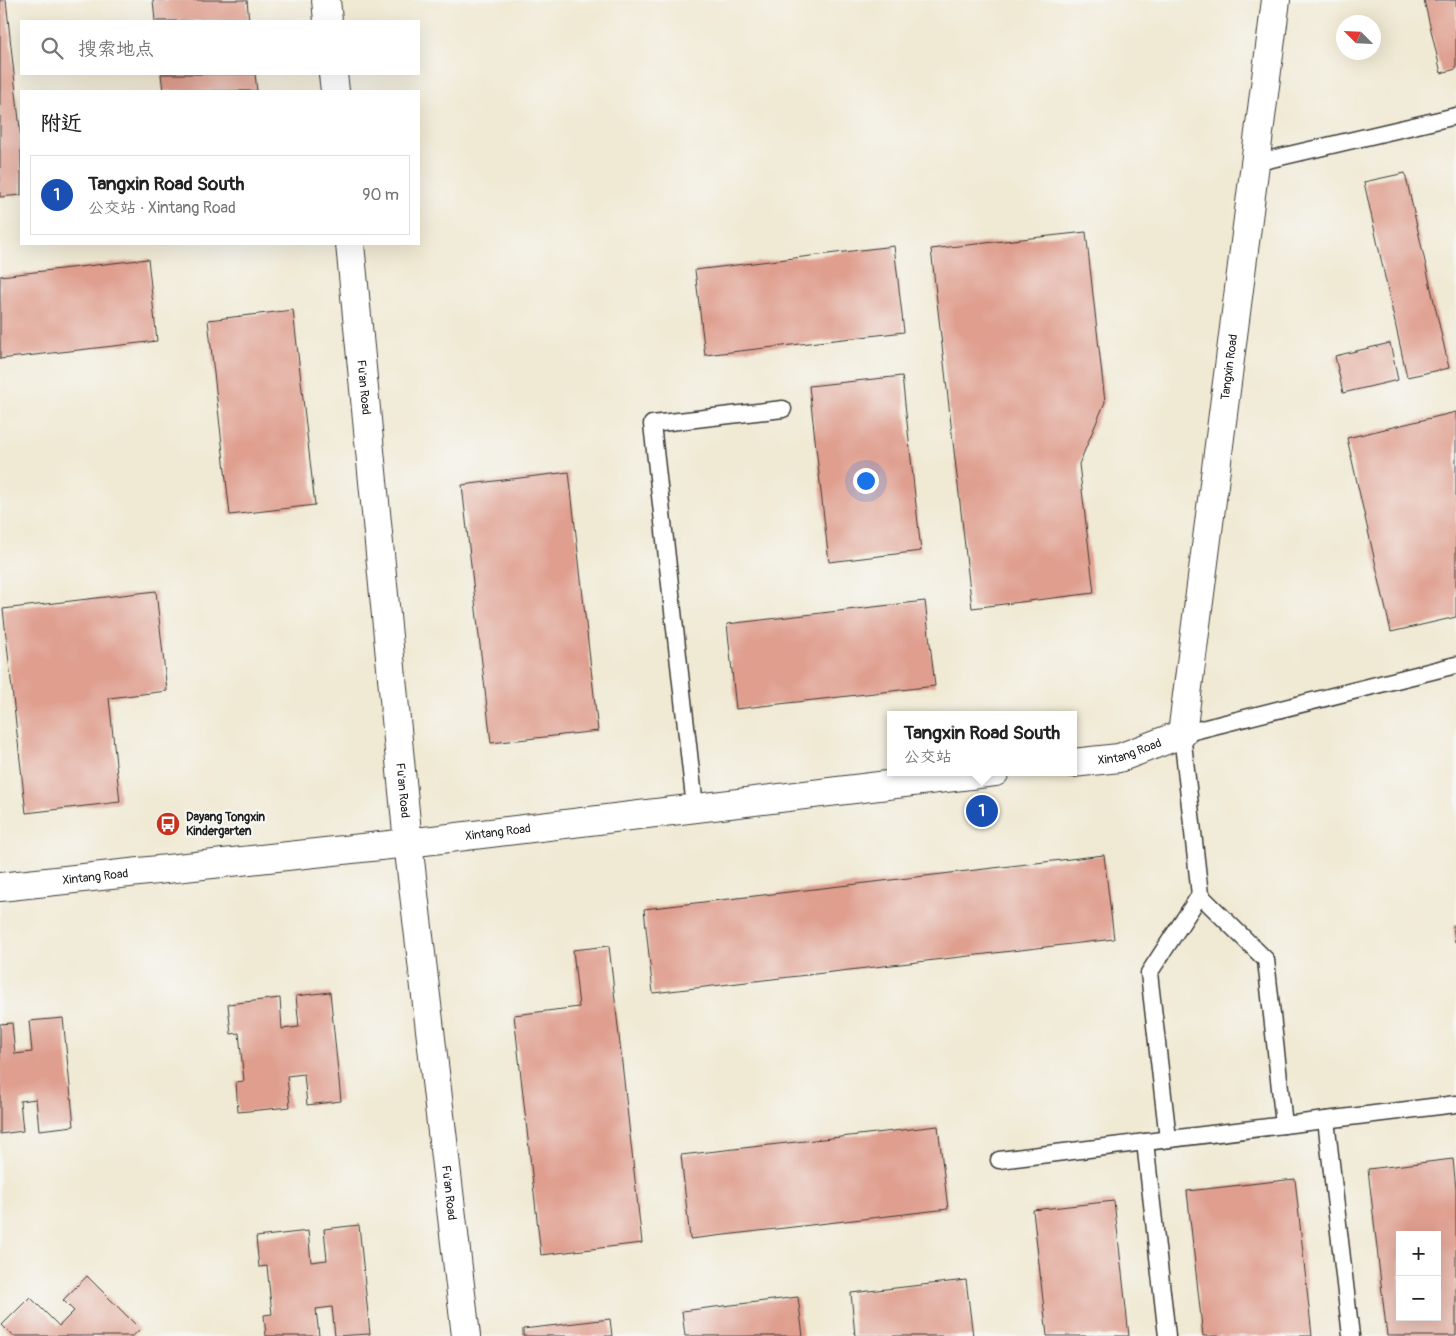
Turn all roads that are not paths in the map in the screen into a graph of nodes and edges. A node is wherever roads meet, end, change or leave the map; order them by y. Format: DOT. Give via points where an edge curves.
graph roads {
  1 [pos="326,0"];
  2 [pos="1276,0"];
  3 [pos="328,20"];
  4 [pos="333,75"];
  5 [pos="335,90"];
  6 [pos="1456,116"];
  7 [pos="1254,163"];
  8 [pos="350,245"];
  9 [pos="783,409"];
  10 [pos="1456,665"];
  11 [pos="1182,734"];
  12 [pos="1077,763"];
  13 [pos="961,776"];
  14 [pos="695,807"];
  15 [pos="408,843"];
  16 [pos="0,886"];
  17 [pos="1200,895"];
  18 [pos="1456,1104"];
  19 [pos="1326,1120"];
  20 [pos="1284,1125"];
  21 [pos="1168,1139"];
  22 [pos="1145,1142"];
  23 [pos="999,1160"];
  24 [pos="466,1336"];
  25 [pos="1167,1336"];
  26 [pos="1351,1336"];
  1 -- 3 [label="street"];
  2 -- 7 [label="street, Tangxin Road"];
  4 -- 5 [label="street"];
  6 -- 7 [label="lane"];
  7 -- 11 [label="street, Tangxin Road"];
  8 -- 15 [label="street, Fu'an Road"];
  9 -- 14 [label="lane" via="652,424"];
  10 -- 11 [label="lane"];
  11 -- 12 [label="street, Xintang Road" via="1119,758"];
  11 -- 17 [label="lane"];
  13 -- 14 [label="street, Xintang Road"];
  14 -- 15 [label="street, Xintang Road"];
  15 -- 16 [label="street, Xintang Road"];
  15 -- 24 [label="street, Fu'an Road"];
  17 -- 20 [label="lane" via="1266,960"];
  17 -- 21 [label="lane" via="1149,973"];
  18 -- 19 [label="lane"];
  19 -- 20 [label="lane"];
  19 -- 26 [label="lane"];
  20 -- 21 [label="lane"];
  21 -- 22 [label="lane"];
  22 -- 23 [label="lane"];
  22 -- 25 [label="lane"];
}
